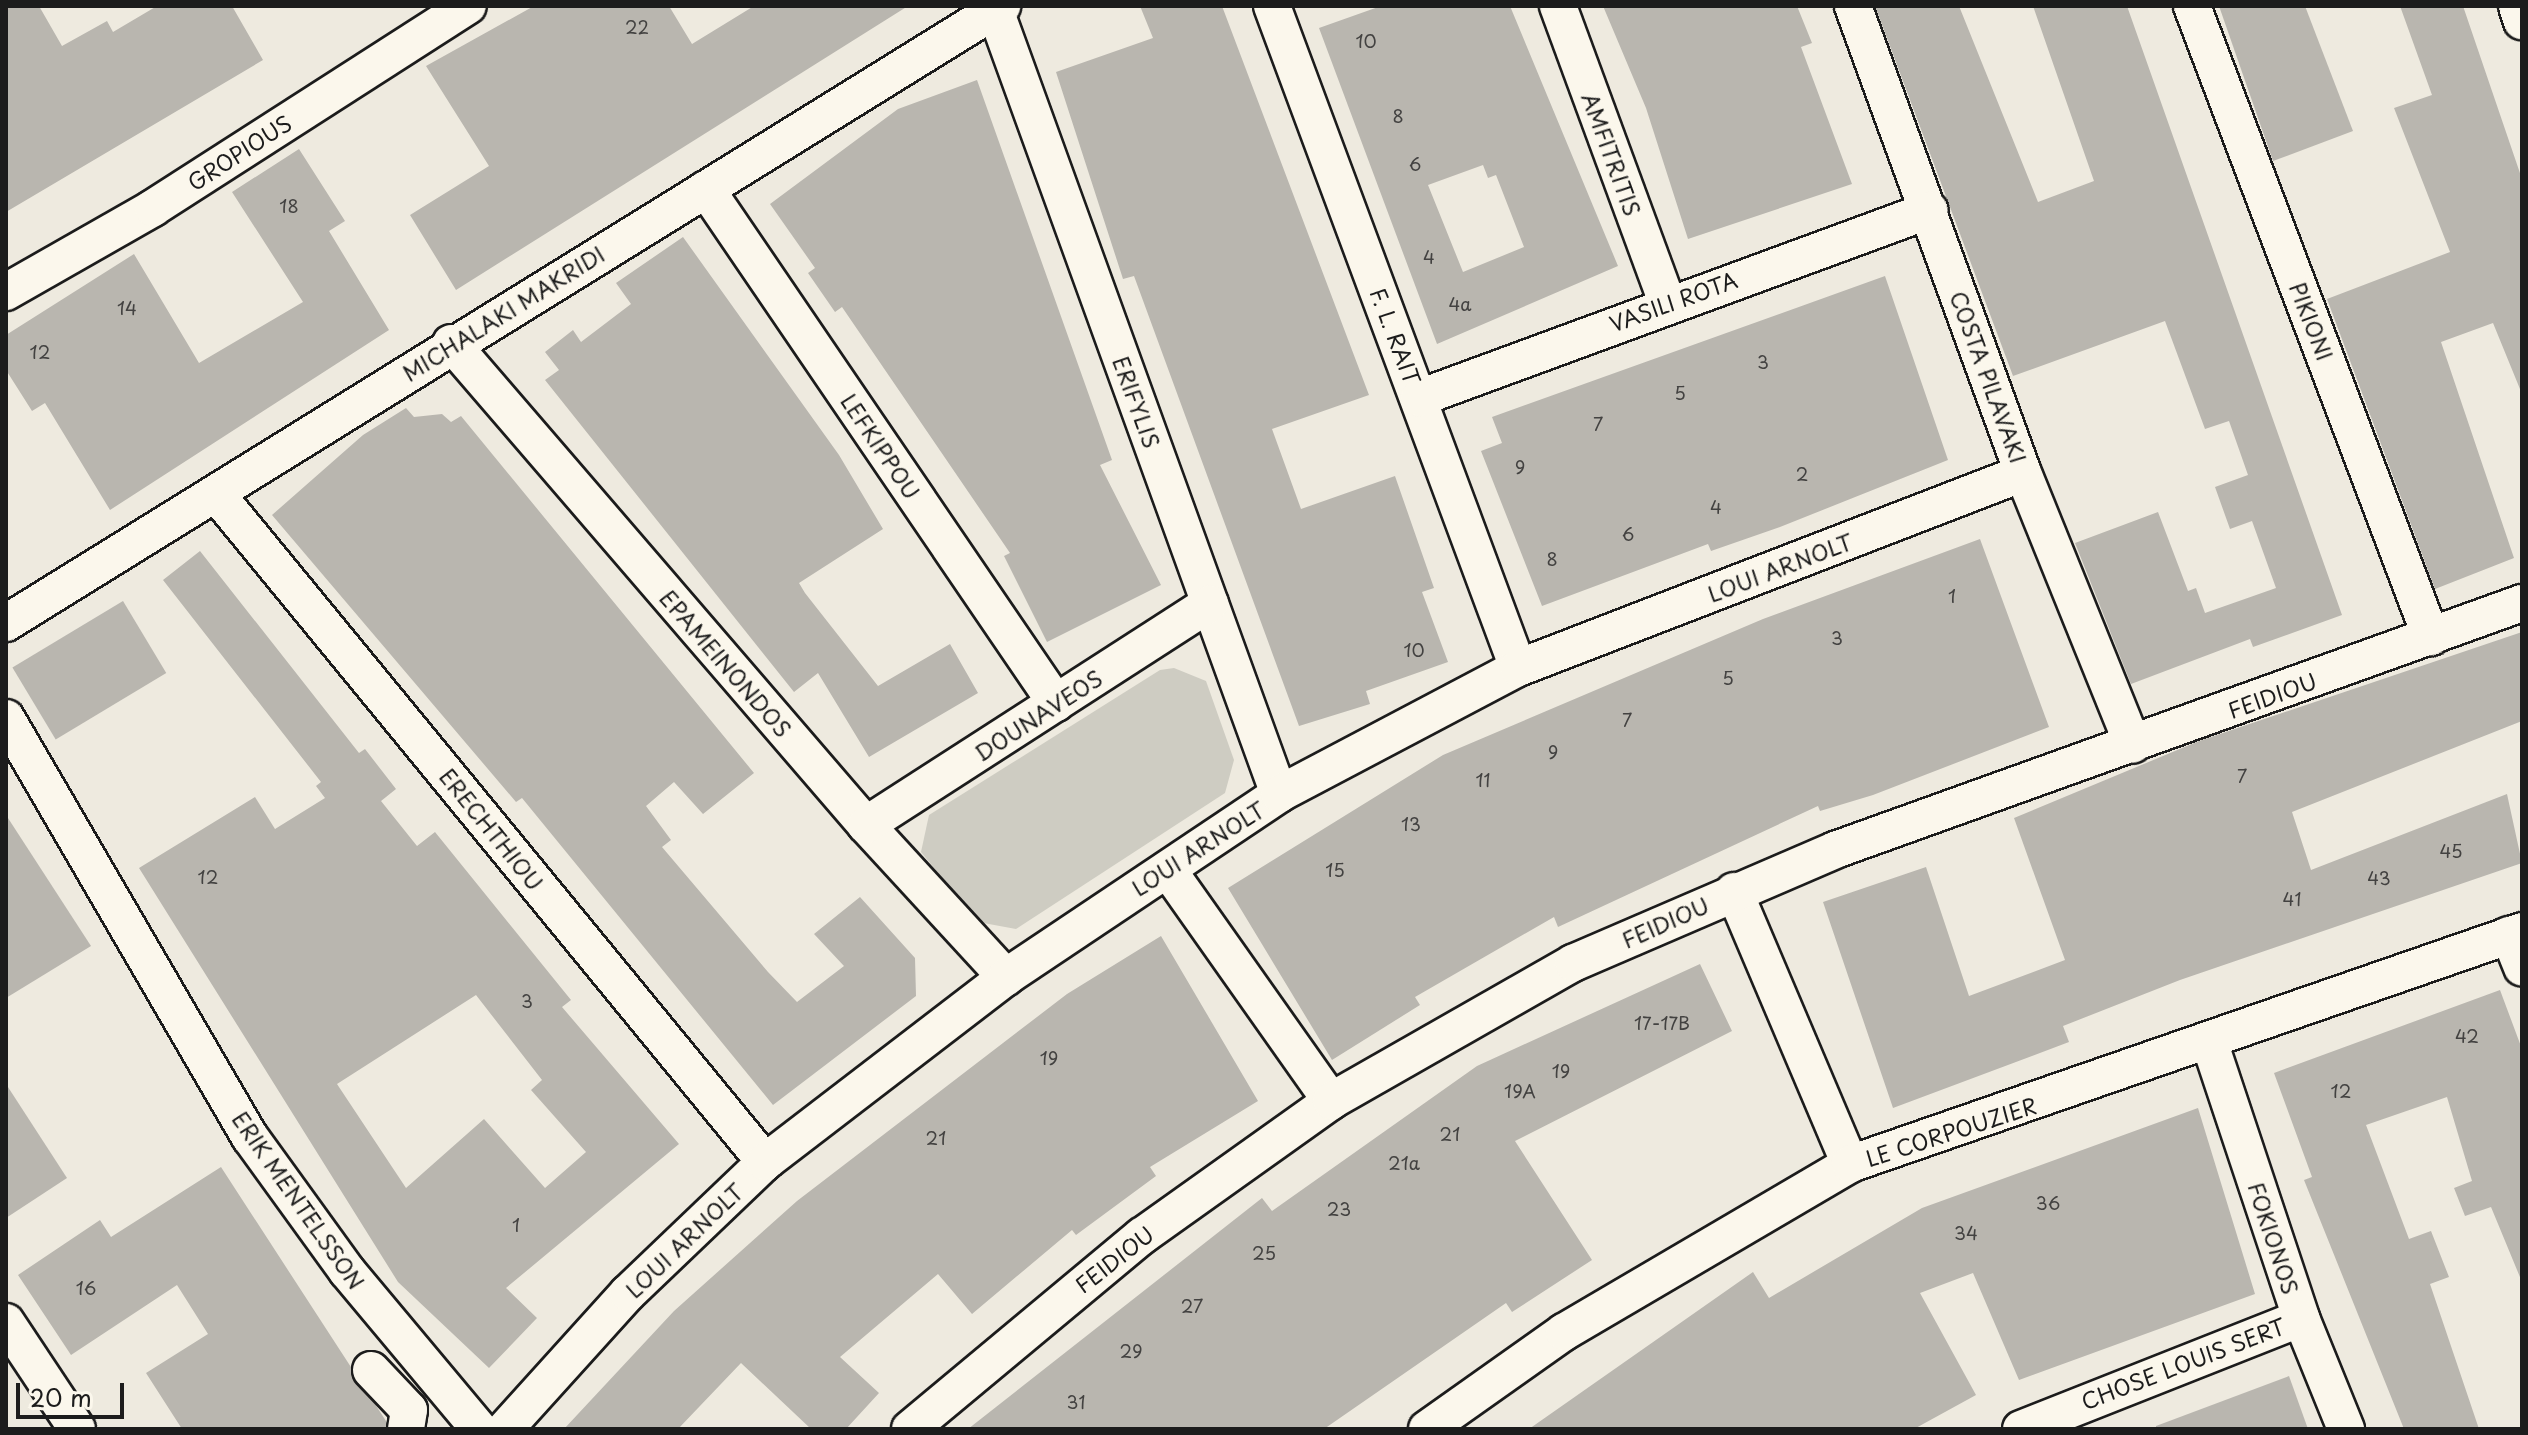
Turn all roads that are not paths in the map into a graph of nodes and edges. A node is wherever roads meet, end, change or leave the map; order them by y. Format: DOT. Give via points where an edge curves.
graph roads {
  1 [pos="468,6"];
  2 [pos="1272,6"];
  3 [pos="1558,6"];
  4 [pos="1853,6"];
  5 [pos="2192,6"];
  6 [pos="2517,6"];
  7 [pos="999,8"];
  8 [pos="2522,21"];
  9 [pos="706,189"];
  10 [pos="1930,210"];
  11 [pos="6,292"];
  12 [pos="1667,302"];
  13 [pos="451,343"];
  14 [pos="1419,398"];
  15 [pos="2023,473"];
  16 [pos="218,496"];
  17 [pos="1210,603"];
  18 [pos="2522,603"];
  19 [pos="6,623"];
  20 [pos="2431,637"];
  21 [pos="1518,668"];
  22 [pos="1056,703"];
  23 [pos="6,718"];
  24 [pos="2133,745"];
  25 [pos="1279,794"];
  26 [pos="866,825"];
  27 [pos="1168,870"];
  28 [pos="1734,891"];
  29 [pos="2516,933"];
  30 [pos="2522,968"];
  31 [pos="1006,977"];
  32 [pos="2210,1044"];
  33 [pos="1331,1101"];
  34 [pos="765,1162"];
  35 [pos="1850,1164"];
  36 [pos="2301,1318"];
  37 [pos="6,1322"];
  38 [pos="371,1370"];
  39 [pos="77,1429"];
  40 [pos="406,1429"];
  41 [pos="479,1429"];
  42 [pos="505,1429"];
  43 [pos="910,1429"];
  44 [pos="1427,1429"];
  45 [pos="2021,1429"];
  46 [pos="2346,1429"];
  1 -- 11 [label="street, GROPIOUS" via="153,208"];
  2 -- 14 [label="street, F. L. RAIT"];
  3 -- 12 [label="street, AMFITRITIS"];
  4 -- 10 [label="street, COSTA PILAVAKI"];
  5 -- 20 [label="street, PIKIONI"];
  6 -- 8 [label="street"];
  7 -- 9 [label="street, MICHALAKI MAKRIDI"];
  7 -- 17 [label="street, ERIFYLIS"];
  9 -- 13 [label="street, MICHALAKI MAKRIDI"];
  9 -- 22 [label="street, LEFKIPPOU"];
  10 -- 12 [label="street, VASILI ROTA"];
  10 -- 15 [label="street, COSTA PILAVAKI"];
  12 -- 14 [label="street, VASILI ROTA"];
  13 -- 16 [label="street, MICHALAKI MAKRIDI"];
  13 -- 26 [label="street, EPAMEINONDOS"];
  14 -- 21 [label="street, F. L. RAIT"];
  15 -- 21 [label="street, LOUI ARNOLT"];
  15 -- 24 [label="street, COSTA PILAVAKI"];
  16 -- 19 [label="street, MICHALAKI MAKRIDI"];
  16 -- 34 [label="street, ERECHTHIOU"];
  17 -- 22 [label="street, DOUNAVEOS"];
  17 -- 25 [label="street, ERIFYLIS"];
  18 -- 20 [label="street, FEIDIOU"];
  20 -- 24 [label="street, FEIDIOU"];
  21 -- 25 [label="street, LOUI ARNOLT"];
  22 -- 26 [label="street, DOUNAVEOS"];
  23 -- 41 [label="street, ERIK MENTELSSON" via="259,1150 347,1271"];
  24 -- 28 [label="street, FEIDIOU"];
  25 -- 27 [label="street, LOUI ARNOLT"];
  26 -- 31 [label="street, EPAMEINONDOS"];
  27 -- 31 [label="street, LOUI ARNOLT"];
  27 -- 33 [label="street"];
  28 -- 33 [label="street, FEIDIOU" via="1573,963"];
  28 -- 35 [label="street"];
  29 -- 30 [label="street"];
  29 -- 32 [label="street, LE CORPOUZIER"];
  31 -- 34 [label="street, LOUI ARNOLT"];
  32 -- 35 [label="street, LE CORPOUZIER"];
  32 -- 36 [label="street, FOKIONOS"];
  33 -- 43 [label="street, FEIDIOU" via="1142,1236"];
  34 -- 42 [label="street, LOUI ARNOLT" via="628,1293"];
  35 -- 44 [label="street, LE CORPOUZIER" via="1564,1332"];
  36 -- 45 [label="street, CHOSE LOUIS SERT"];
  36 -- 46 [label="street, FOKIONOS"];
  37 -- 39 [label="street"];
  38 -- 40 [label="street" via="409,1410"];
}
